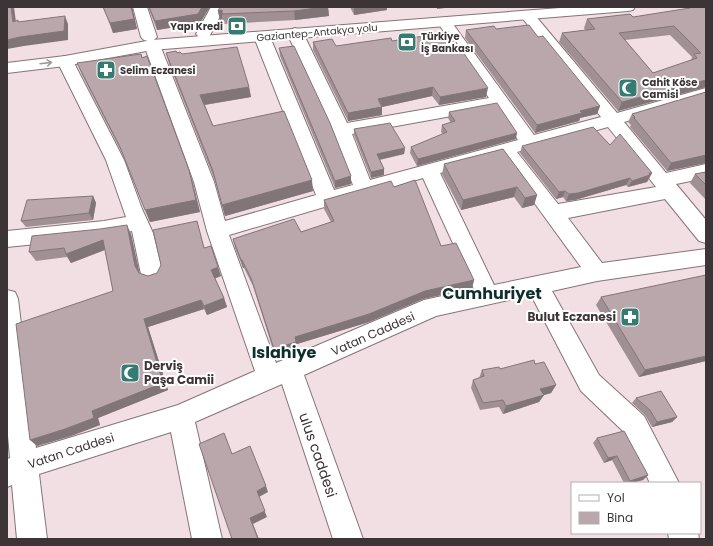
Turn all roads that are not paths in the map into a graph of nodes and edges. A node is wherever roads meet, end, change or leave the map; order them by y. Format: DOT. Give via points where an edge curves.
graph roads {
  1 [pos="140,7"];
  2 [pos="218,7"];
  3 [pos="511,7"];
  4 [pos="628,7"];
  5 [pos="528,16"];
  6 [pos="445,22"];
  7 [pos="295,33"];
  8 [pos="204,34"];
  9 [pos="262,37"];
  10 [pos="151,41"];
  11 [pos="7,56"];
  12 [pos="65,61"];
  13 [pos="7,68"];
  14 [pos="706,93"];
  15 [pos="499,102"];
  16 [pos="612,120"];
  17 [pos="341,130"];
  18 [pos="529,142"];
  19 [pos="505,149"];
  20 [pos="430,170"];
  21 [pos="706,171"];
  22 [pos="666,186"];
  23 [pos="364,189"];
  24 [pos="327,198"];
  25 [pos="552,213"];
  26 [pos="209,223"];
  27 [pos="147,229"];
  28 [pos="706,235"];
  29 [pos="7,239"];
  30 [pos="706,257"];
  31 [pos="597,272"];
  32 [pos="152,274"];
  33 [pos="537,284"];
  34 [pos="488,295"];
  35 [pos="7,299"];
  36 [pos="279,374"];
  37 [pos="181,416"];
  38 [pos="16,469"];
  39 [pos="664,482"];
  40 [pos="32,539"];
  41 [pos="207,539"];
  42 [pos="348,539"];
  1 -- 10 [label="street, ulus caddesi"];
  2 -- 8 [label="street"];
  3 -- 8 [label="street, Gaziantep-Antakya yolu"];
  4 -- 5 [label="street, Gaziantep-Antakya yolu"];
  5 -- 6 [label="street, Gaziantep-Antakya yolu"];
  5 -- 16 [label="street"];
  6 -- 7 [label="street, Gaziantep-Antakya yolu"];
  6 -- 15 [label="street"];
  7 -- 9 [label="street, Gaziantep-Antakya yolu"];
  7 -- 17 [label="street"];
  8 -- 10 [label="street, Gaziantep-Antakya yolu"];
  9 -- 10 [label="street, Gaziantep-Antakya yolu"];
  9 -- 24 [label="street"];
  10 -- 11 [label="street, Gaziantep-Antakya yolu"];
  10 -- 12 [label="street, Gaziantep-Antakya yolu"];
  10 -- 26 [label="street, ulus caddesi" via="204,182"];
  13 -- 12 [label="street, Gaziantep-Antakya yolu, one-way"];
  12 -- 27 [label="street"];
  14 -- 16 [label="street"];
  15 -- 17 [label="street"];
  15 -- 18 [label="street"];
  16 -- 18 [label="street"];
  16 -- 22 [label="street"];
  17 -- 23 [label="street"];
  18 -- 19 [label="street"];
  19 -- 20 [label="street"];
  19 -- 25 [label="street"];
  20 -- 23 [label="street"];
  20 -- 34 [label="street"];
  21 -- 22 [label="street"];
  22 -- 25 [label="street"];
  22 -- 28 [label="street"];
  23 -- 24 [label="street"];
  24 -- 26 [label="street"];
  25 -- 31 [label="street"];
  26 -- 36 [label="street, ulus caddesi"];
  27 -- 29 [label="street" via="104,229"];
  27 -- 32 [label="street"];
  30 -- 31 [label="street, Vatan Caddesi"];
  31 -- 33 [label="street, Vatan Caddesi"];
  33 -- 34 [label="street, Vatan Caddesi"];
  33 -- 39 [label="street" via="590,382 635,425"];
  34 -- 36 [label="street, Vatan Caddesi" via="432,307"];
  35 -- 38 [label="street"];
  36 -- 37 [label="street, Vatan Caddesi"];
  36 -- 42 [label="street, ulus caddesi"];
  37 -- 38 [label="street, Vatan Caddesi"];
  37 -- 41 [label="street"];
  38 -- 40 [label="street"];
}
